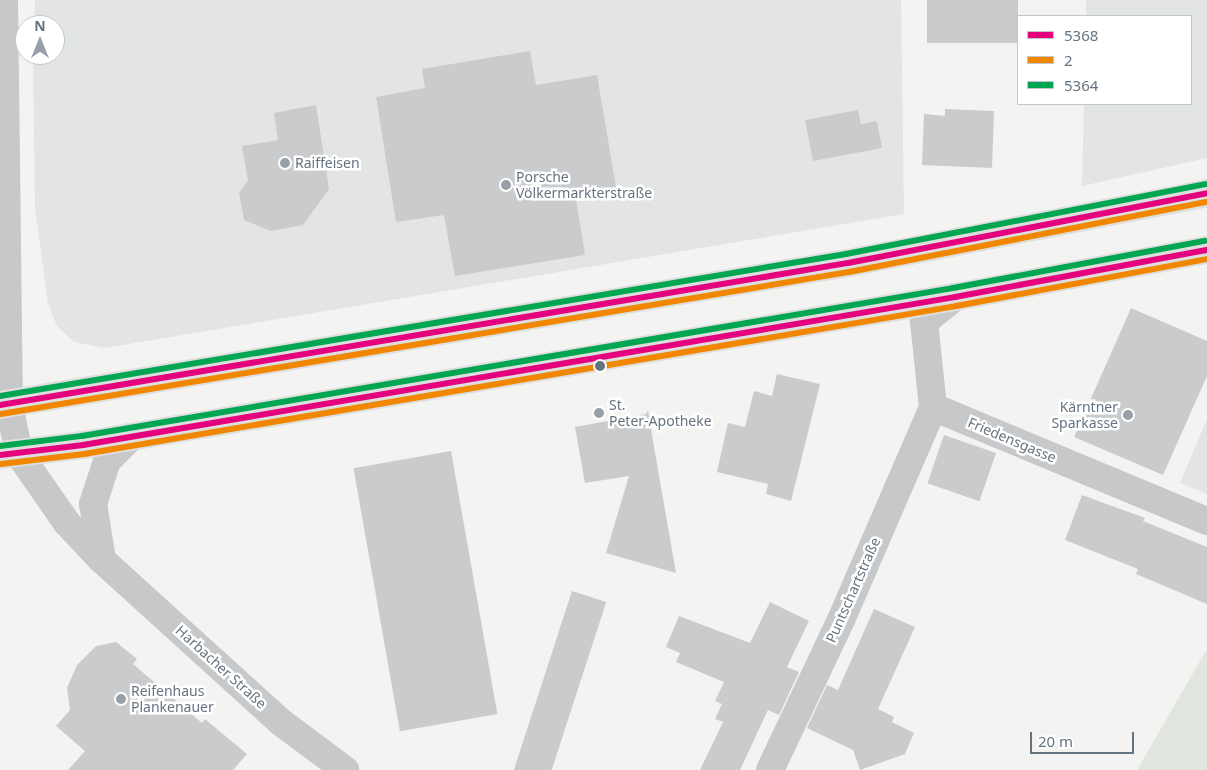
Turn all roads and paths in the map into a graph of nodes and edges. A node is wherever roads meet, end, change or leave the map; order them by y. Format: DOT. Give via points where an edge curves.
graph roads {
  1 [pos="4,0"];
  2 [pos="1207,193"];
  3 [pos="1207,250"];
  4 [pos="955,297"];
  5 [pos="4,404"];
  6 [pos="933,407"];
  7 [pos="131,437"];
  8 [pos="10,455"];
  9 [pos="1207,522"];
  10 [pos="102,560"];
  11 [pos="345,770"];
  12 [pos="770,770"];
  1 -- 5 [label="street, Harbacher Straße"];
  2 -- 5 [label="main road" via="848,263"];
  3 -- 4 [label="main road"];
  4 -- 6 [label="street" via="924,322"];
  4 -- 7 [label="main road"];
  5 -- 8 [label="street, Harbacher Straße"];
  6 -- 9 [label="street, Friedensgasse"];
  6 -- 12 [label="street, Puntschartstraße" via="841,620"];
  7 -- 8 [label="main road"];
  7 -- 10 [label="street" via="107,461 93,504"];
  8 -- 10 [label="street, Harbacher Straße"];
  10 -- 11 [label="street, Harbacher Straße" via="282,723"];
}
